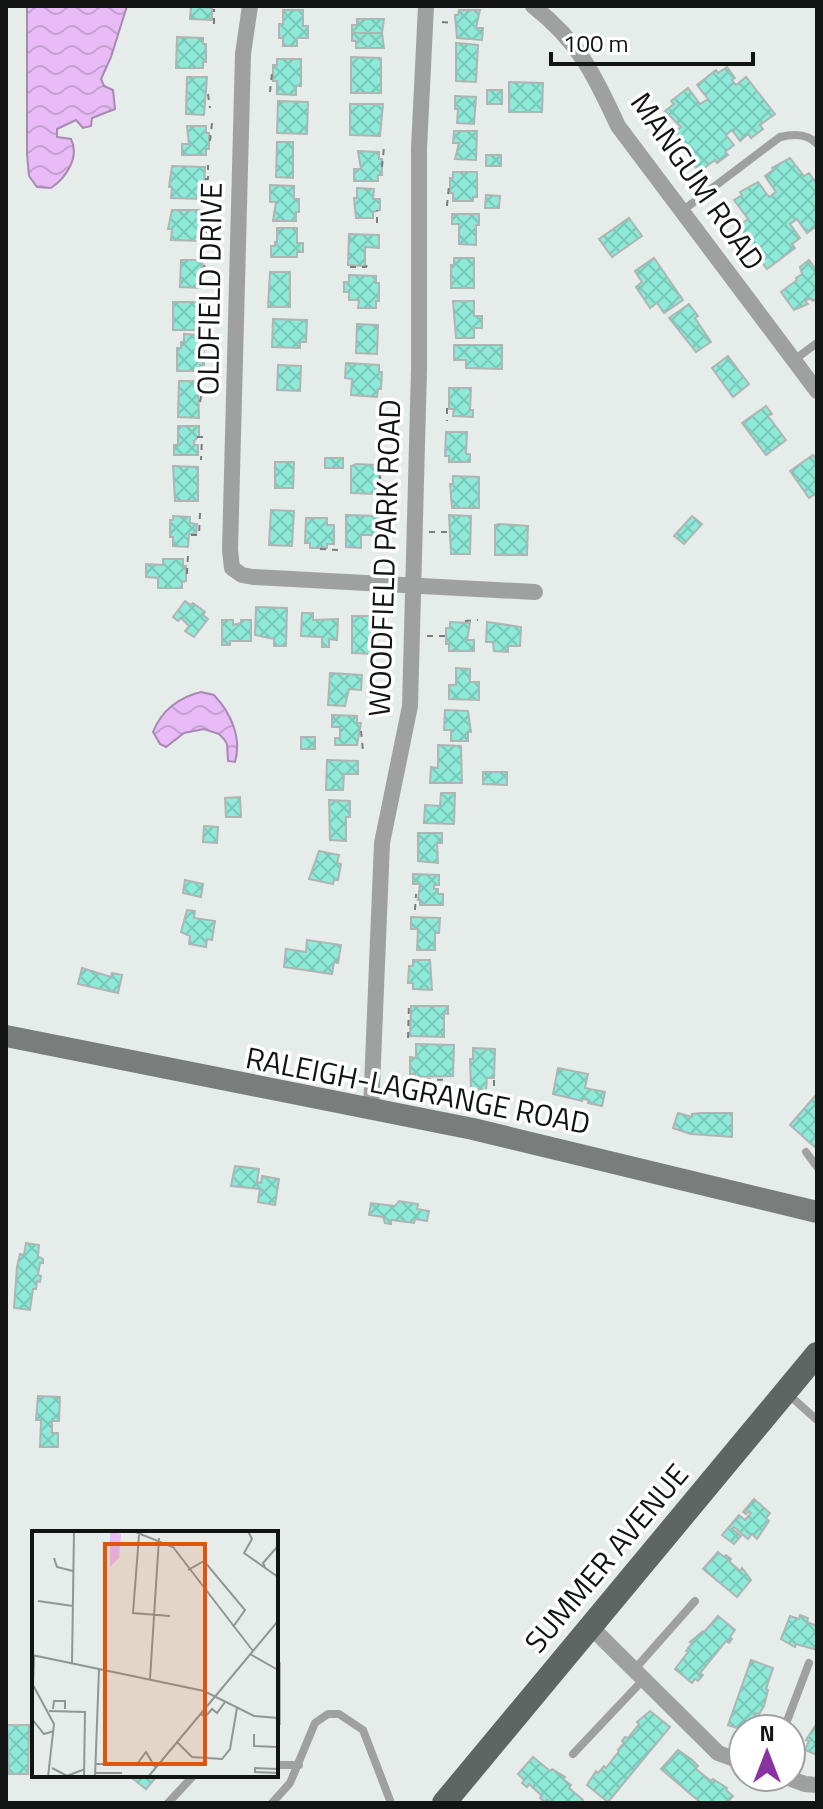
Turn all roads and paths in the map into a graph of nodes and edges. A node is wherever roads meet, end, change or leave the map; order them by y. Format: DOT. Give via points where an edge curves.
graph roads {
  1 [pos="250,6"];
  2 [pos="426,6"];
  3 [pos="533,6"];
  4 [pos="214,9"];
  5 [pos="437,21"];
  6 [pos="453,23"];
  7 [pos="214,24"];
  8 [pos="272,73"];
  9 [pos="270,92"];
  10 [pos="208,94"];
  11 [pos="210,108"];
  12 [pos="212,123"];
  13 [pos="210,141"];
  14 [pos="817,144"];
  15 [pos="384,147"];
  16 [pos="208,165"];
  17 [pos="382,167"];
  18 [pos="205,179"];
  19 [pos="449,185"];
  20 [pos="205,187"];
  21 [pos="207,202"];
  22 [pos="447,206"];
  23 [pos="207,209"];
  24 [pos="377,210"];
  25 [pos="681,212"];
  26 [pos="204,223"];
  27 [pos="377,223"];
  28 [pos="204,229"];
  29 [pos="206,245"];
  30 [pos="205,257"];
  31 [pos="369,262"];
  32 [pos="350,267"];
  33 [pos="204,271"];
  34 [pos="205,299"];
  35 [pos="202,313"];
  36 [pos="817,343"];
  37 [pos="794,360"];
  38 [pos="203,387"];
  39 [pos="817,391"];
  40 [pos="200,402"];
  41 [pos="447,408"];
  42 [pos="447,421"];
  43 [pos="197,437"];
  44 [pos="201,460"];
  45 [pos="381,463"];
  46 [pos="380,479"];
  47 [pos="200,513"];
  48 [pos="429,532"];
  49 [pos="448,532"];
  50 [pos="191,535"];
  51 [pos="320,549"];
  52 [pos="339,550"];
  53 [pos="188,555"];
  54 [pos="187,574"];
  55 [pos="413,585"];
  56 [pos="535,592"];
  57 [pos="478,620"];
  58 [pos="465,621"];
  59 [pos="427,636"];
  60 [pos="445,636"];
  61 [pos="361,731"];
  62 [pos="363,751"];
  63 [pos="416,894"];
  64 [pos="415,910"];
  65 [pos="409,1003"];
  66 [pos="6,1036"];
  67 [pos="408,1038"];
  68 [pos="413,1079"];
  69 [pos="494,1079"];
  70 [pos="448,1080"];
  71 [pos="477,1092"];
  72 [pos="371,1110"];
  73 [pos="806,1152"];
  74 [pos="817,1167"];
  75 [pos="817,1210"];
  76 [pos="817,1354"];
  77 [pos="785,1392"];
  78 [pos="817,1420"];
  79 [pos="695,1601"];
  80 [pos="590,1626"];
  81 [pos="809,1663"];
  82 [pos="639,1674"];
  83 [pos="790,1713"];
  84 [pos="573,1754"];
  85 [pos="727,1756"];
  86 [pos="278,1765"];
  87 [pos="299,1765"];
  88 [pos="192,1777"];
  89 [pos="168,1803"];
  90 [pos="272,1803"];
  91 [pos="391,1803"];
  92 [pos="444,1803"];
  1 -- 55 [label="street, OLDFIELD DRIVE" via="243,43 232,568 253,577"];
  2 -- 55 [label="street, WOODFIELD PARK ROAD"];
  3 -- 25 [label="street, MANGUM ROAD" via="579,50 618,126"];
  4 -- 7 [label="path"];
  5 -- 6 [label="path"];
  8 -- 9 [label="path"];
  10 -- 11 [label="path"];
  12 -- 13 [label="path"];
  14 -- 25 [label="lane" via="793,133 780,137"];
  15 -- 17 [label="path"];
  16 -- 18 [label="path"];
  19 -- 22 [label="path"];
  20 -- 21 [label="path"];
  23 -- 26 [label="path"];
  24 -- 27 [label="path"];
  25 -- 37 [label="street, MANGUM ROAD"];
  28 -- 29 [label="path"];
  30 -- 33 [label="path"];
  31 -- 32 [label="path" via="366,267"];
  34 -- 35 [label="path"];
  36 -- 37 [label="lane"];
  37 -- 39 [label="street, MANGUM ROAD"];
  38 -- 40 [label="path"];
  41 -- 42 [label="path"];
  43 -- 44 [label="path" via="202,437"];
  45 -- 46 [label="path"];
  47 -- 50 [label="path" via="199,535"];
  48 -- 49 [label="path"];
  51 -- 52 [label="path"];
  53 -- 54 [label="path"];
  55 -- 56 [label="street"];
  55 -- 72 [label="street, WOODFIELD PARK ROAD" via="409,716 380,864"];
  57 -- 58 [label="path"];
  59 -- 60 [label="path"];
  61 -- 62 [label="path"];
  63 -- 64 [label="path"];
  65 -- 67 [label="path"];
  66 -- 72 [label="main road, RALEIGH-LAGRANGE ROAD"];
  68 -- 70 [label="path"];
  69 -- 71 [label="path" via="494,1093"];
  72 -- 75 [label="main road, RALEIGH-LAGRANGE ROAD" via="590,1155"];
  73 -- 74 [label="lane"];
  76 -- 77 [label="main road, SUMMER AVENUE"];
  77 -- 78 [label="lane"];
  77 -- 80 [label="main road, SUMMER AVENUE"];
  79 -- 82 [label="lane"];
  80 -- 82 [label="street"];
  80 -- 92 [label="main road, SUMMER AVENUE"];
  81 -- 83 [label="lane"];
  82 -- 84 [label="lane"];
  82 -- 85 [label="street"];
  86 -- 87 [label="lane"];
  87 -- 90 [label="lane"];
  87 -- 91 [label="lane" via="315,1723 339,1714 363,1730"];
  88 -- 89 [label="lane"];
}
